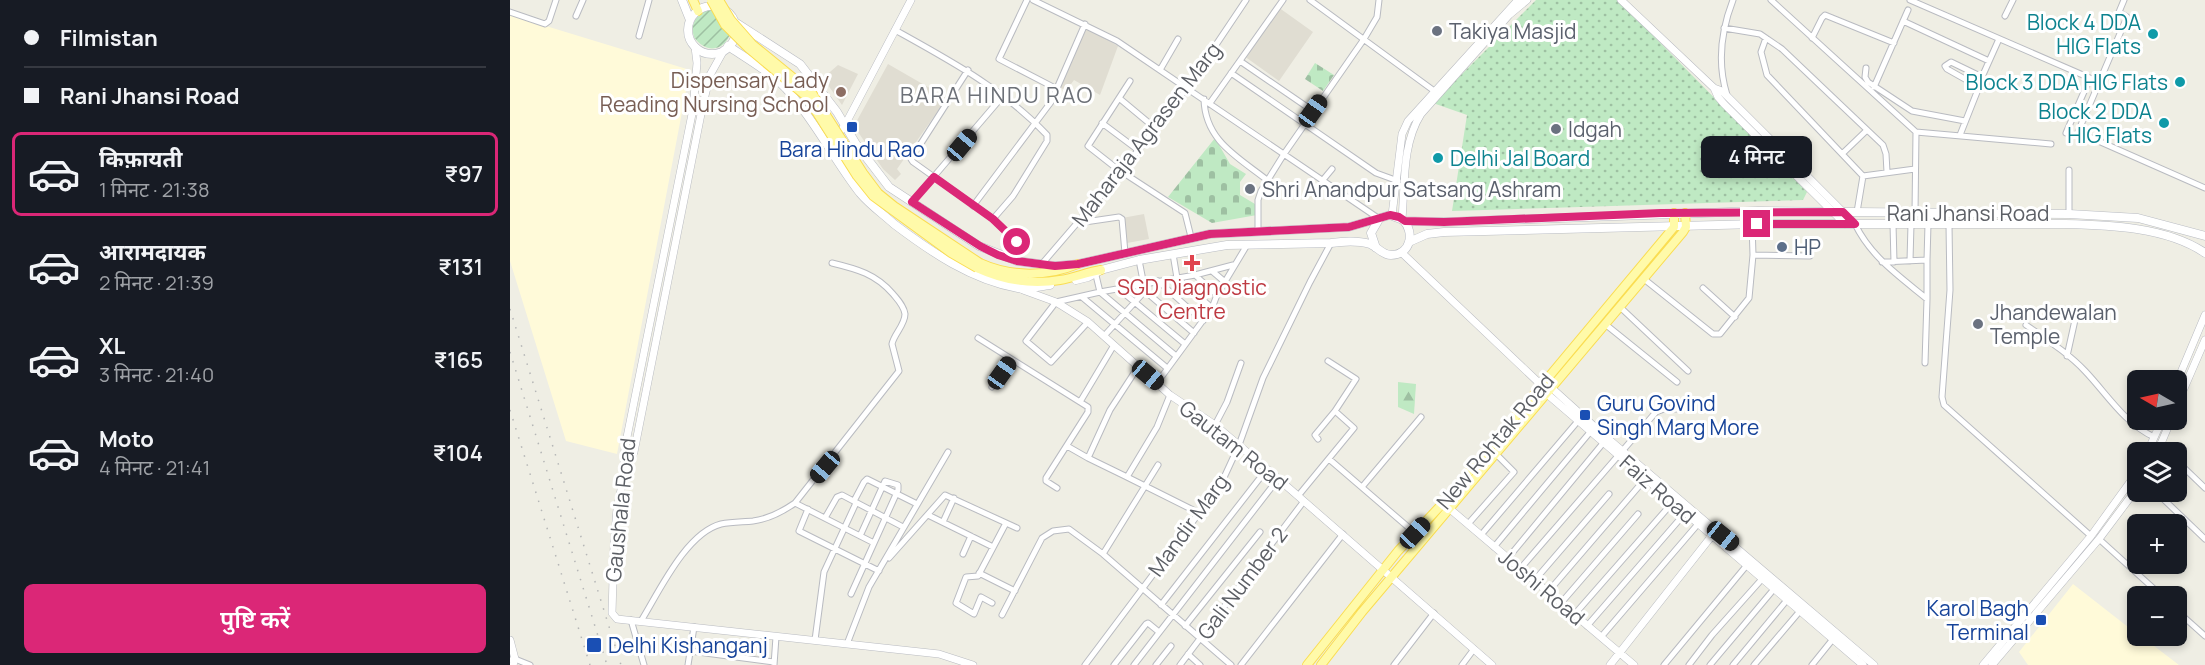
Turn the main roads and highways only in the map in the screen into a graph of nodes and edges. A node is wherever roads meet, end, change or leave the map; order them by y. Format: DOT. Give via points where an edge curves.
graph roads {
  1 [pos="682,0"];
  2 [pos="693,0"];
  3 [pos="711,0"];
  4 [pos="721,0"];
  5 [pos="698,11"];
  6 [pos="726,11"];
  7 [pos="690,20"];
  8 [pos="734,22"];
  9 [pos="726,48"];
  10 [pos="1674,213"];
  11 [pos="1685,213"];
  12 [pos="1380,219"];
  13 [pos="1403,220"];
  14 [pos="1674,227"];
  15 [pos="1686,227"];
  16 [pos="2205,236"];
  17 [pos="1409,242"];
  18 [pos="1377,249"];
  19 [pos="2205,253"];
  20 [pos="1078,264"];
  21 [pos="978,265"];
  22 [pos="1097,271"];
  23 [pos="1544,386"];
  24 [pos="1307,665"];
  25 [pos="1321,665"];
  1 -- 7 [label="main road"];
  2 -- 5 [label="main road"];
  3 -- 21 [label="main road, bridge" via="725,25 807,97 873,196"];
  4 -- 6 [label="main road"];
  4 -- 21 [label="main road, bridge" via="731,20 752,44 812,93 878,193"];
  5 -- 6 [label="main road" via="708,6"];
  5 -- 7 [label="main road"];
  6 -- 8 [label="main road"];
  7 -- 9 [label="main road" via="689,36 695,47 712,54"];
  8 -- 9 [label="main road" via="735,35"];
  8 -- 20 [label="main road" via="800,64 889,187 998,255 1041,265"];
  9 -- 22 [label="main road" via="788,91 861,194 915,240 964,270 1021,289 1069,282"];
  10 -- 11 [label="main road, Rani Jhansi Road"];
  10 -- 13 [label="main road, Rani Jhansi Road" via="1444,222"];
  10 -- 14 [label="main road"];
  11 -- 15 [label="main road"];
  11 -- 16 [label="main road, Rani Jhansi Road" via="2068,214 2138,218"];
  12 -- 13 [label="main road" via="1392,215"];
  12 -- 18 [label="main road" via="1371,233"];
  12 -- 20 [label="main road" via="1349,227 1191,237"];
  13 -- 17 [label="main road" via="1410,230"];
  14 -- 15 [label="main road, Rani Jhansi Road"];
  14 -- 17 [label="main road, Rani Jhansi Road" via="1444,232"];
  14 -- 23 [label="main road, New Rohtak Road"];
  15 -- 19 [label="main road, Rani Jhansi Road" via="2113,225 2167,237"];
  15 -- 23 [label="main road, New Rohtak Road" via="1605,324"];
  17 -- 18 [label="main road" via="1401,252 1390,255"];
  18 -- 22 [label="main road" via="1371,244 1349,241 1227,244"];
  20 -- 21 [label="main road" via="1054,272 1020,273"];
  21 -- 22 [label="main road" via="1003,278 1039,282"];
  23 -- 24 [label="main road, New Rohtak Road" via="1383,569"];
  23 -- 25 [label="main road, New Rohtak Road" via="1496,454"];
}
